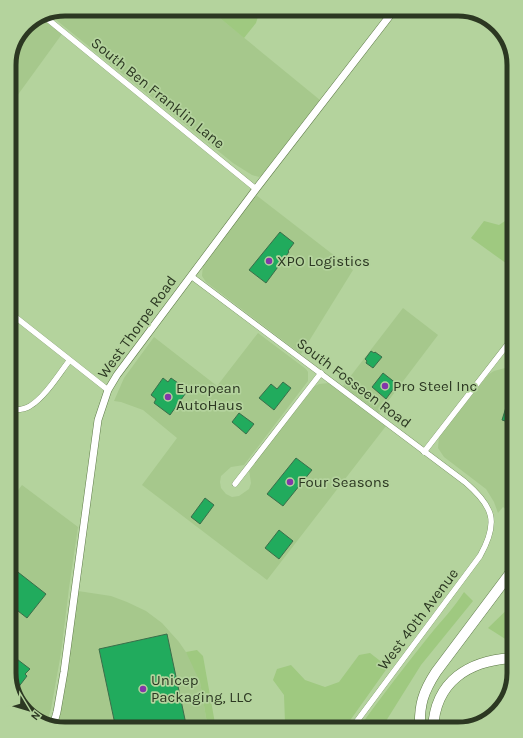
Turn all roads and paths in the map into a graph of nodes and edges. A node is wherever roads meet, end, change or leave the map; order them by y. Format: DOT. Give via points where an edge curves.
graph roads {
  1 [pos="390,16"];
  2 [pos="49,19"];
  3 [pos="256,189"];
  4 [pos="191,276"];
  5 [pos="16,318"];
  6 [pos="507,345"];
  7 [pos="69,360"];
  8 [pos="321,373"];
  9 [pos="108,390"];
  10 [pos="16,410"];
  11 [pos="424,452"];
  12 [pos="235,484"];
  13 [pos="491,519"];
  14 [pos="507,577"];
  15 [pos="507,659"];
  16 [pos="55,721"];
  17 [pos="356,722"];
  18 [pos="420,722"];
  19 [pos="434,722"];
  1 -- 3 [label="street, West Thorpe Road"];
  2 -- 3 [label="street, South Ben Franklin Lane"];
  3 -- 4 [label="street, West Thorpe Road"];
  4 -- 8 [label="street, South Fosseen Road"];
  4 -- 9 [label="street, West Thorpe Road"];
  5 -- 7 [label="street"];
  6 -- 11 [label="street"];
  7 -- 9 [label="street"];
  7 -- 10 [label="street" via="41,397 30,406"];
  8 -- 11 [label="street, South Fosseen Road"];
  8 -- 12 [label="street"];
  9 -- 16 [label="street, West Thorpe Road" via="98,420 64,672"];
  11 -- 13 [label="street, South Fosseen Road" via="472,488 483,501"];
  13 -- 17 [label="street, West 40th Avenue" via="490,537 480,556"];
  14 -- 18 [label="highway" via="426,688 421,702"];
  15 -- 19 [label="highway" via="477,664 456,677 440,696"];
}
